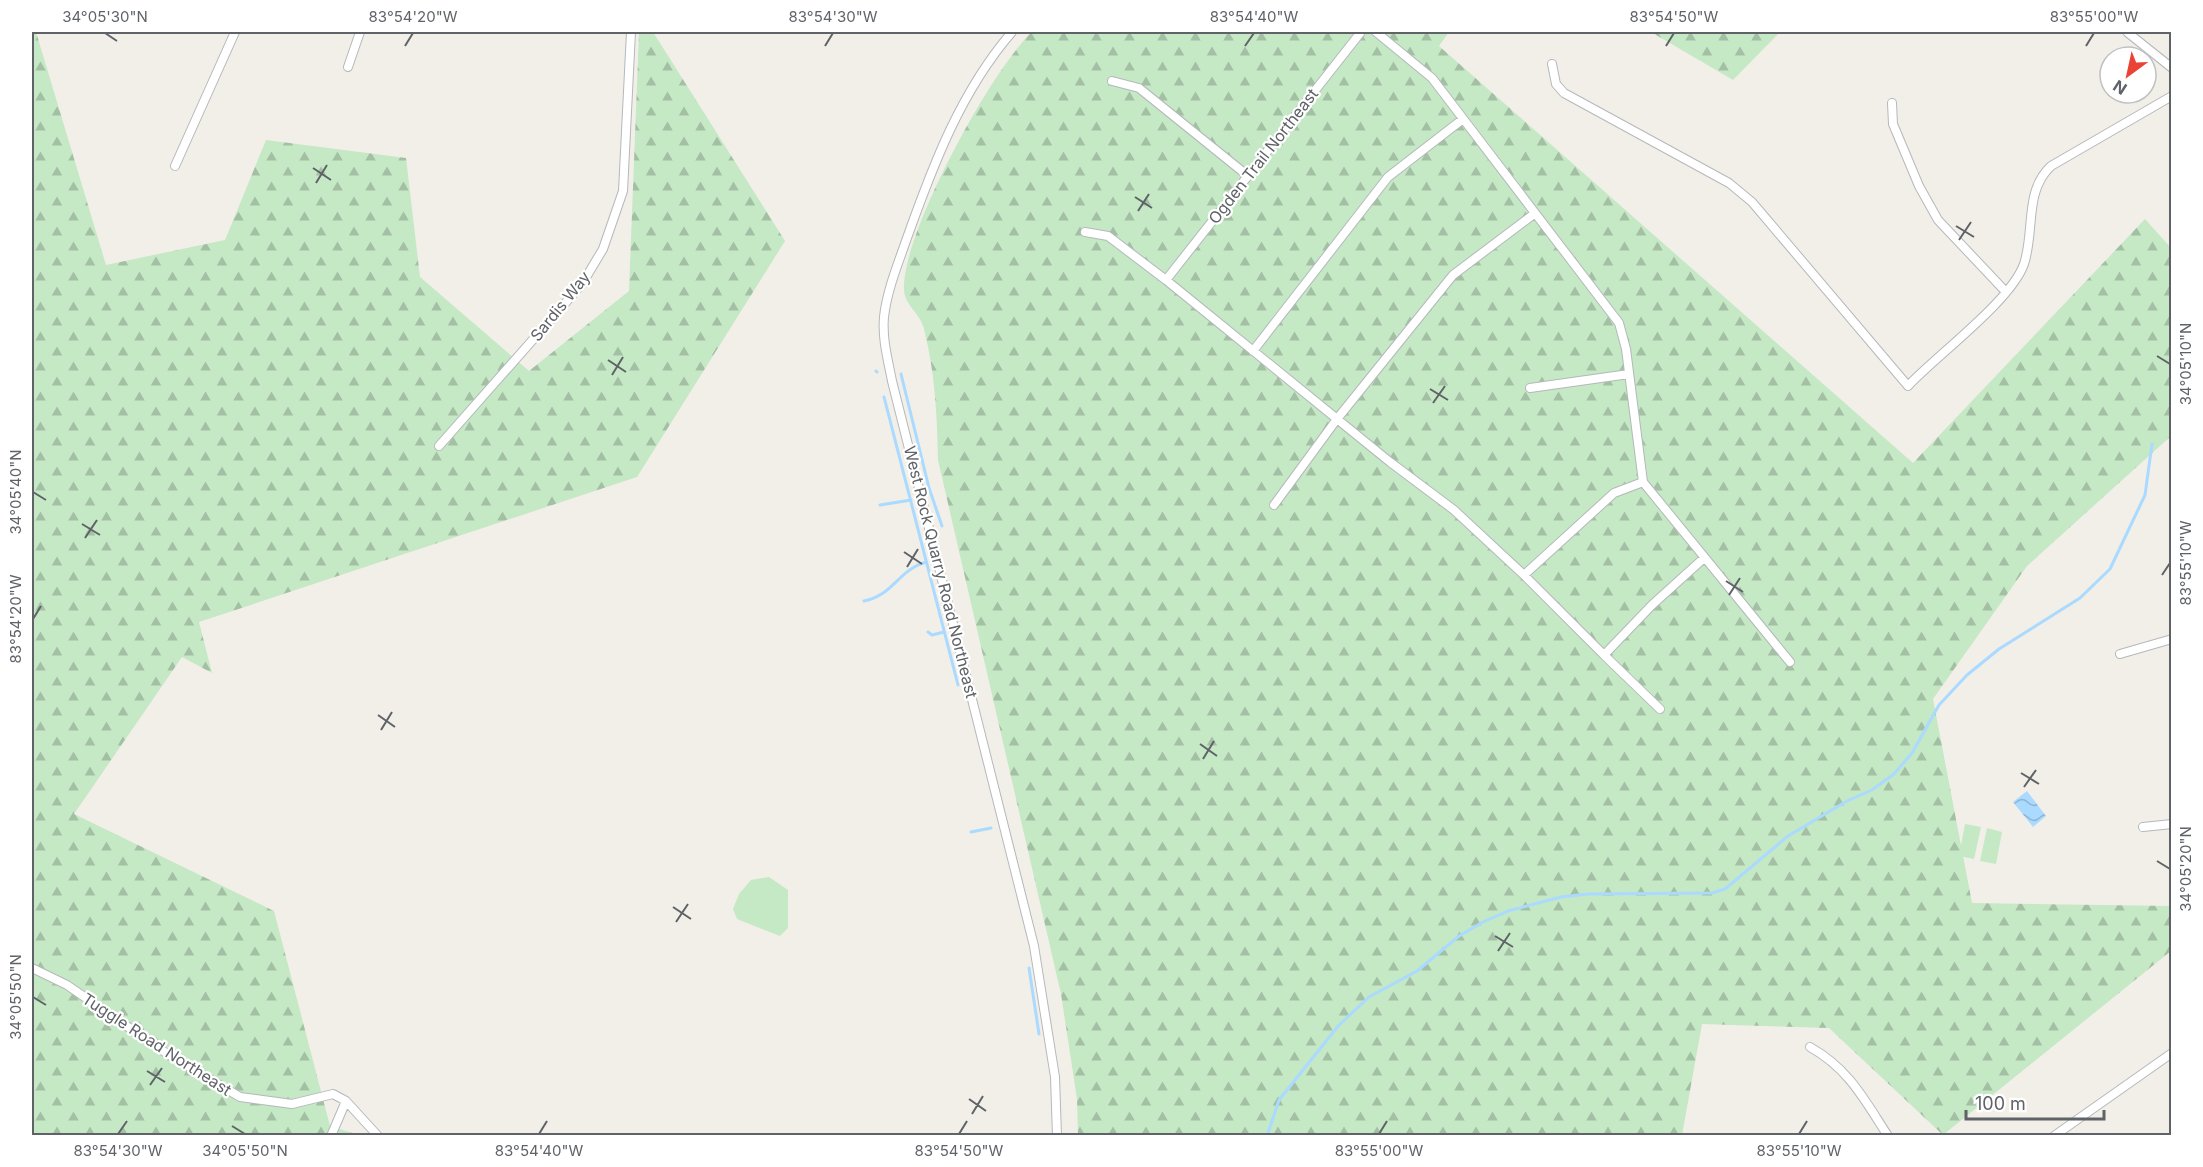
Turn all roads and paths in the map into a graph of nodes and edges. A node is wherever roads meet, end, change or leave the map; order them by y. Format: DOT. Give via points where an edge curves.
graph roads {
  1 [pos="235,32"];
  2 [pos="360,32"];
  3 [pos="631,32"];
  4 [pos="1012,32"];
  5 [pos="1360,32"];
  6 [pos="1376,32"];
  7 [pos="2127,32"];
  8 [pos="1552,64"];
  9 [pos="348,67"];
  10 [pos="2172,68"];
  11 [pos="1112,81"];
  12 [pos="2172,96"];
  13 [pos="1892,103"];
  14 [pos="1463,119"];
  15 [pos="175,166"];
  16 [pos="1248,176"];
  17 [pos="1534,214"];
  18 [pos="1085,232"];
  19 [pos="1166,280"];
  20 [pos="2006,292"];
  21 [pos="1253,351"];
  22 [pos="1629,374"];
  23 [pos="1530,388"];
  24 [pos="1337,419"];
  25 [pos="439,446"];
  26 [pos="1643,482"];
  27 [pos="1274,505"];
  28 [pos="1704,558"];
  29 [pos="1524,575"];
  30 [pos="2172,639"];
  31 [pos="2120,654"];
  32 [pos="1604,655"];
  33 [pos="1791,662"];
  34 [pos="1660,709"];
  35 [pos="2172,824"];
  36 [pos="2143,827"];
  37 [pos="32,968"];
  38 [pos="1810,1047"];
  39 [pos="2172,1053"];
  40 [pos="346,1101"];
  41 [pos="331,1136"];
  42 [pos="378,1136"];
  43 [pos="1057,1136"];
  44 [pos="1888,1136"];
  45 [pos="2054,1136"];
  1 -- 15 [label="street"];
  2 -- 9 [label="street"];
  3 -- 25 [label="street, Sardis Way" via="623,191 603,249 582,284"];
  4 -- 43 [label="street, West Rock Quarry Road Northeast" via="981,70 955,118 898,264 886,305 884,329 895,391 1035,946 1054,1067"];
  5 -- 16 [label="street, Ogden Trail Northeast"];
  6 -- 14 [label="street" via="1432,78"];
  7 -- 10 [label="street"];
  8 -- 20 [label="street" via="1556,84 1564,93 1729,183 1760,210 1908,386"];
  11 -- 16 [label="street" via="1138,88"];
  12 -- 20 [label="street" via="2051,166 2042,175 2031,207 2032,231 2023,266"];
  13 -- 20 [label="street" via="1893,124 1938,220"];
  14 -- 17 [label="street"];
  14 -- 21 [label="street" via="1388,177"];
  16 -- 19 [label="street, Ogden Trail Northeast"];
  17 -- 22 [label="street" via="1619,323"];
  17 -- 24 [label="street" via="1453,275"];
  18 -- 19 [label="street" via="1108,236"];
  19 -- 21 [label="street"];
  21 -- 24 [label="street"];
  22 -- 23 [label="street"];
  22 -- 26 [label="street"];
  24 -- 27 [label="street"];
  24 -- 29 [label="street" via="1454,510"];
  26 -- 28 [label="street"];
  26 -- 29 [label="street" via="1614,493"];
  28 -- 32 [label="street"];
  28 -- 33 [label="street"];
  29 -- 32 [label="street"];
  30 -- 31 [label="street"];
  32 -- 34 [label="street"];
  35 -- 36 [label="street"];
  37 -- 40 [label="street, Tuggle Road Northeast" via="67,985 166,1053 240,1097 292,1104 333,1094"];
  38 -- 44 [label="street" via="1846,1073"];
  39 -- 45 [label="street"];
  40 -- 41 [label="street"];
  40 -- 42 [label="street"];
}
